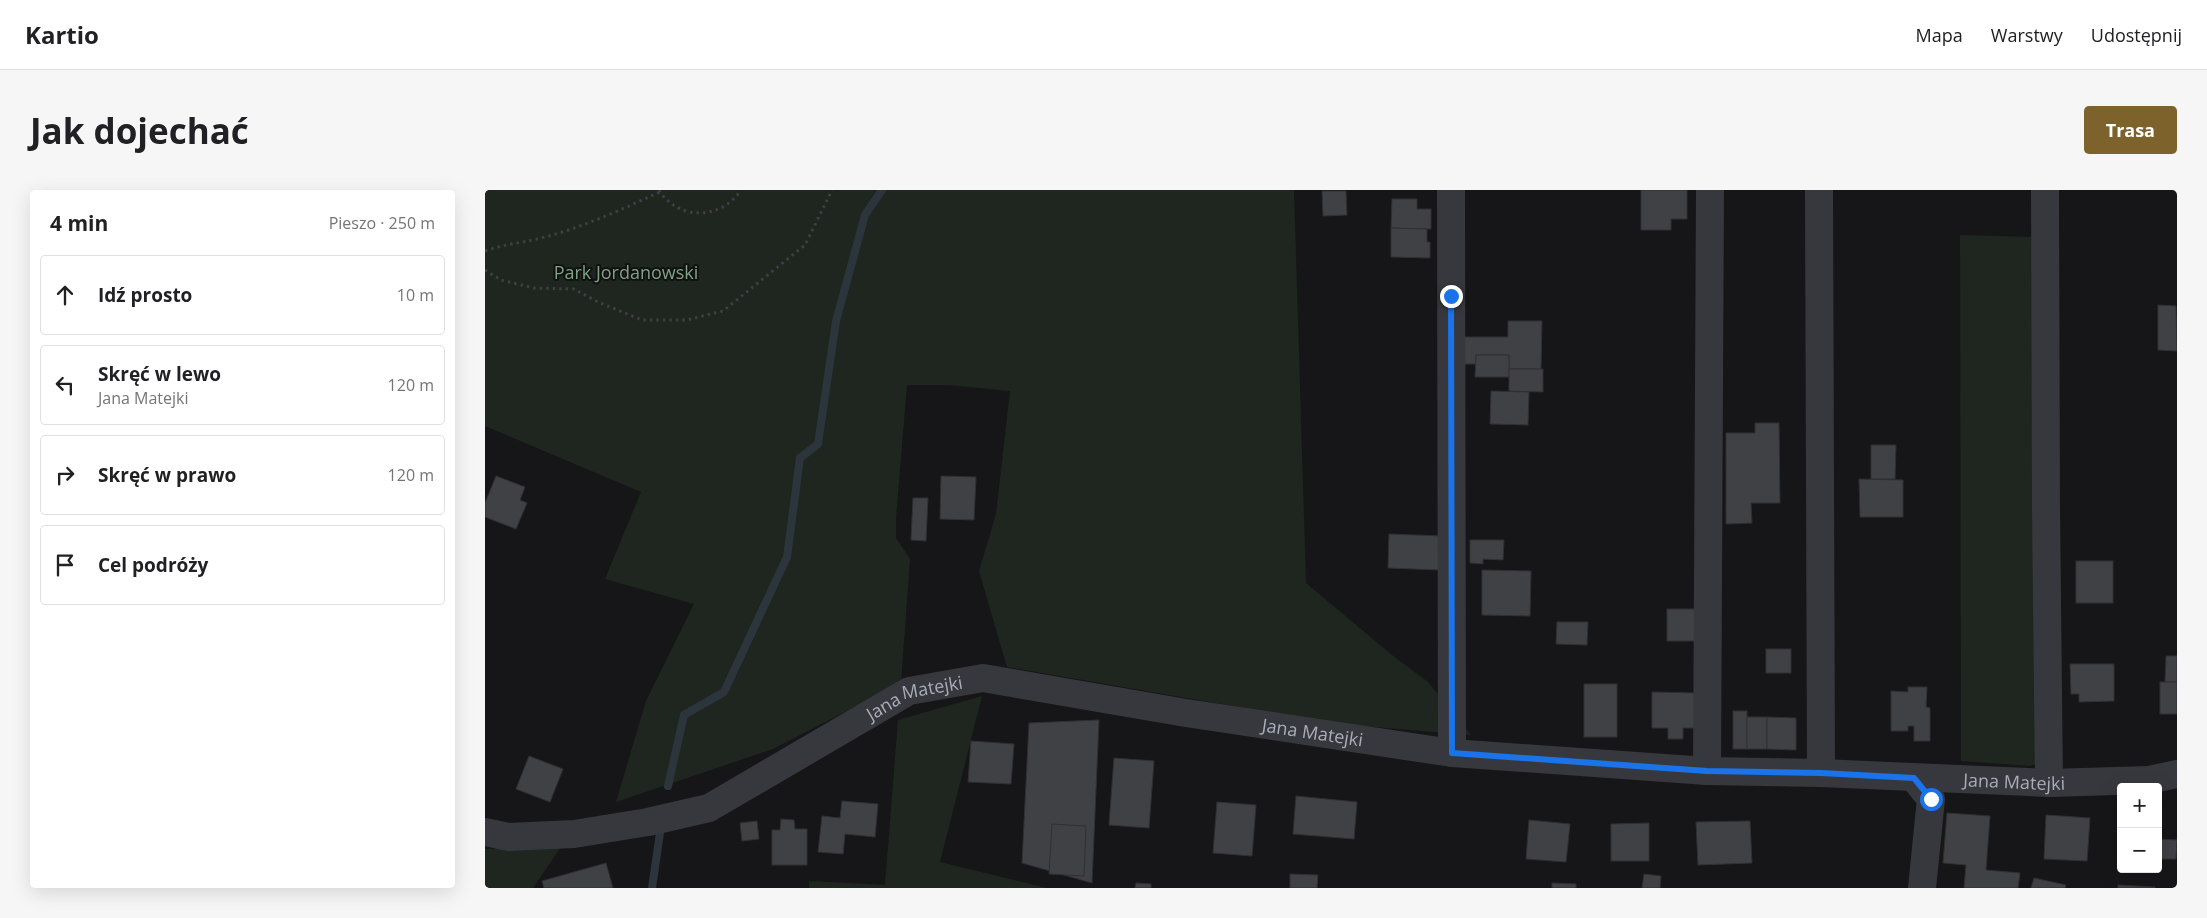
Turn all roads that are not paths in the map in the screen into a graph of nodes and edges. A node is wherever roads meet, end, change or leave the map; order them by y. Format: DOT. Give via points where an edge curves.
graph roads {
  1 [pos="1451,190"];
  2 [pos="1710,190"];
  3 [pos="1819,190"];
  4 [pos="2045,190"];
  5 [pos="1452,753"];
  6 [pos="1707,771"];
  7 [pos="1821,773"];
  8 [pos="2177,774"];
  9 [pos="1914,778"];
  10 [pos="2049,782"];
  11 [pos="485,832"];
  12 [pos="1922,888"];
  1 -- 5 [label="street"];
  2 -- 6 [label="street"];
  3 -- 7 [label="street"];
  4 -- 10 [label="street"];
  5 -- 6 [label="street, Jana Matejki"];
  5 -- 11 [label="street, Jana Matejki" via="1186,713 983,678 909,691 709,808 574,834 509,837"];
  6 -- 7 [label="street, Jana Matejki"];
  7 -- 9 [label="street, Jana Matejki"];
  8 -- 10 [label="street, Jana Matejki" via="2149,780"];
  9 -- 10 [label="street, Jana Matejki"];
  9 -- 12 [label="street" via="1931,799"];
}
